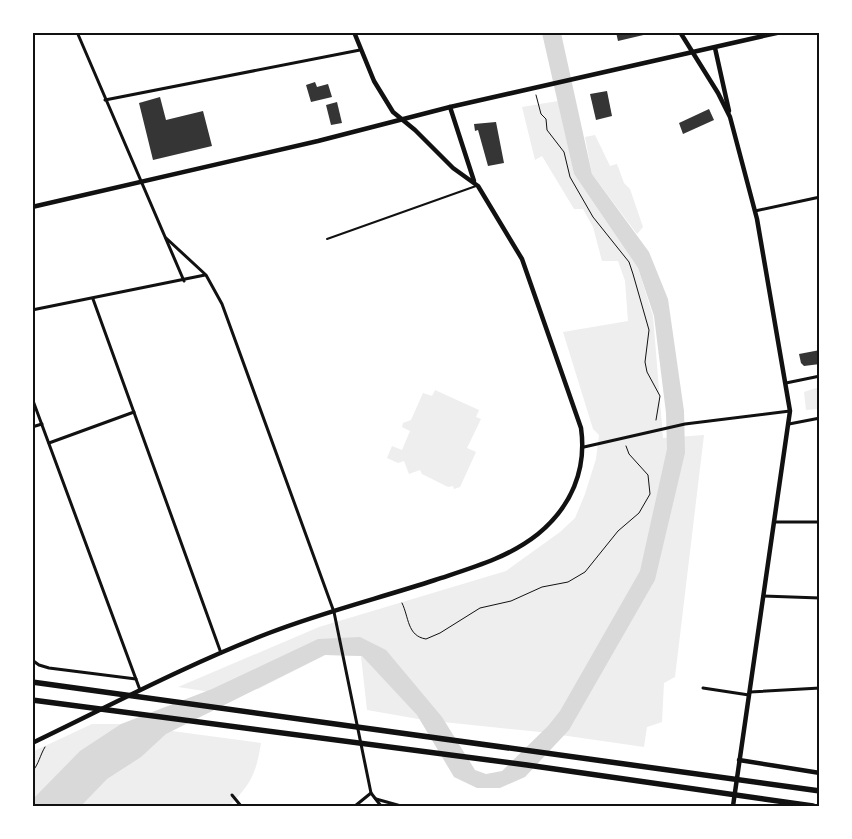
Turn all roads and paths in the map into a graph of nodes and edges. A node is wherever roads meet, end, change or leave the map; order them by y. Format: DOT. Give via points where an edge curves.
graph roads {
  1 [pos="36,32"];
  2 [pos="77,32"];
  3 [pos="354,32"];
  4 [pos="680,32"];
  5 [pos="781,32"];
  6 [pos="32,33"];
  7 [pos="715,48"];
  8 [pos="360,50"];
  9 [pos="691,53"];
  10 [pos="534,89"];
  11 [pos="105,100"];
  12 [pos="450,107"];
  13 [pos="730,117"];
  14 [pos="400,120"];
  15 [pos="140,182"];
  16 [pos="476,184"];
  17 [pos="820,197"];
  18 [pos="32,207"];
  19 [pos="755,211"];
  20 [pos="166,238"];
  21 [pos="327,238"];
  22 [pos="206,275"];
  23 [pos="184,281"];
  24 [pos="93,299"];
  25 [pos="32,310"];
  26 [pos="820,376"];
  27 [pos="786,383"];
  28 [pos="32,398"];
  29 [pos="790,411"];
  30 [pos="134,412"];
  31 [pos="820,418"];
  32 [pos="656,420"];
  33 [pos="42,424"];
  34 [pos="789,424"];
  35 [pos="32,427"];
  36 [pos="49,443"];
  37 [pos="626,446"];
  38 [pos="584,447"];
  39 [pos="774,522"];
  40 [pos="820,522"];
  41 [pos="763,596"];
  42 [pos="820,598"];
  43 [pos="402,603"];
  44 [pos="334,612"];
  45 [pos="221,653"];
  46 [pos="32,660"];
  47 [pos="136,679"];
  48 [pos="32,682"];
  49 [pos="703,688"];
  50 [pos="820,688"];
  51 [pos="140,691"];
  52 [pos="749,694"];
  53 [pos="32,700"];
  54 [pos="32,743"];
  55 [pos="44,746"];
  56 [pos="739,760"];
  57 [pos="32,772"];
  58 [pos="820,773"];
  59 [pos="820,791"];
  60 [pos="371,793"];
  61 [pos="232,795"];
  62 [pos="375,799"];
  63 [pos="241,806"];
  64 [pos="355,806"];
  65 [pos="381,806"];
  66 [pos="401,806"];
  67 [pos="733,806"];
  68 [pos="813,806"];
  1 -- 6 [label="street"];
  2 -- 11 [label="street"];
  3 -- 8 [label="street"];
  4 -- 9 [label="street"];
  5 -- 7 [label="street"];
  7 -- 9 [label="street"];
  7 -- 13 [label="street"];
  8 -- 11 [label="street"];
  8 -- 14 [label="street" via="383,96"];
  9 -- 10 [label="street"];
  9 -- 13 [label="street"];
  10 -- 12 [label="street"];
  10 -- 32 [label="path" via="547,130 564,152 570,177 593,217 629,262 648,330 647,372 660,396"];
  11 -- 15 [label="street"];
  12 -- 14 [label="street"];
  12 -- 16 [label="street"];
  13 -- 19 [label="street"];
  14 -- 15 [label="street"];
  14 -- 16 [label="street" via="415,130 453,168"];
  15 -- 18 [label="street"];
  15 -- 20 [label="street"];
  16 -- 21 [label="lane"];
  16 -- 38 [label="street" via="530,276 576,410"];
  17 -- 19 [label="street"];
  19 -- 27 [label="street"];
  20 -- 22 [label="street"];
  20 -- 23 [label="street"];
  22 -- 23 [label="street"];
  22 -- 44 [label="street" via="222,304"];
  23 -- 24 [label="street"];
  24 -- 25 [label="street"];
  24 -- 30 [label="street"];
  26 -- 27 [label="street"];
  27 -- 29 [label="street"];
  28 -- 33 [label="street"];
  29 -- 34 [label="street"];
  29 -- 38 [label="street" via="666,427"];
  30 -- 36 [label="street"];
  30 -- 45 [label="street"];
  31 -- 34 [label="street"];
  33 -- 35 [label="street"];
  33 -- 36 [label="street"];
  34 -- 39 [label="street"];
  36 -- 47 [label="street"];
  37 -- 43 [label="path" via="648,475 650,494 639,513 614,535 580,576 480,608 433,638 415,635"];
  38 -- 44 [label="street" via="577,482 566,504 546,527 525,543 481,565"];
  39 -- 40 [label="street"];
  39 -- 41 [label="street"];
  41 -- 42 [label="street"];
  41 -- 52 [label="street"];
  44 -- 45 [label="street" via="270,632"];
  44 -- 60 [label="street"];
  45 -- 51 [label="street"];
  46 -- 47 [label="street" via="49,668"];
  47 -- 51 [label="street"];
  48 -- 59 [label="highway"];
  49 -- 52 [label="street"];
  50 -- 52 [label="street"];
  51 -- 54 [label="street"];
  52 -- 56 [label="street"];
  53 -- 68 [label="highway"];
  55 -- 57 [label="path"];
  56 -- 58 [label="street"];
  56 -- 67 [label="street"];
  60 -- 62 [label="street"];
  60 -- 64 [label="street"];
  61 -- 63 [label="street"];
  62 -- 65 [label="street"];
  62 -- 66 [label="street"];
}
